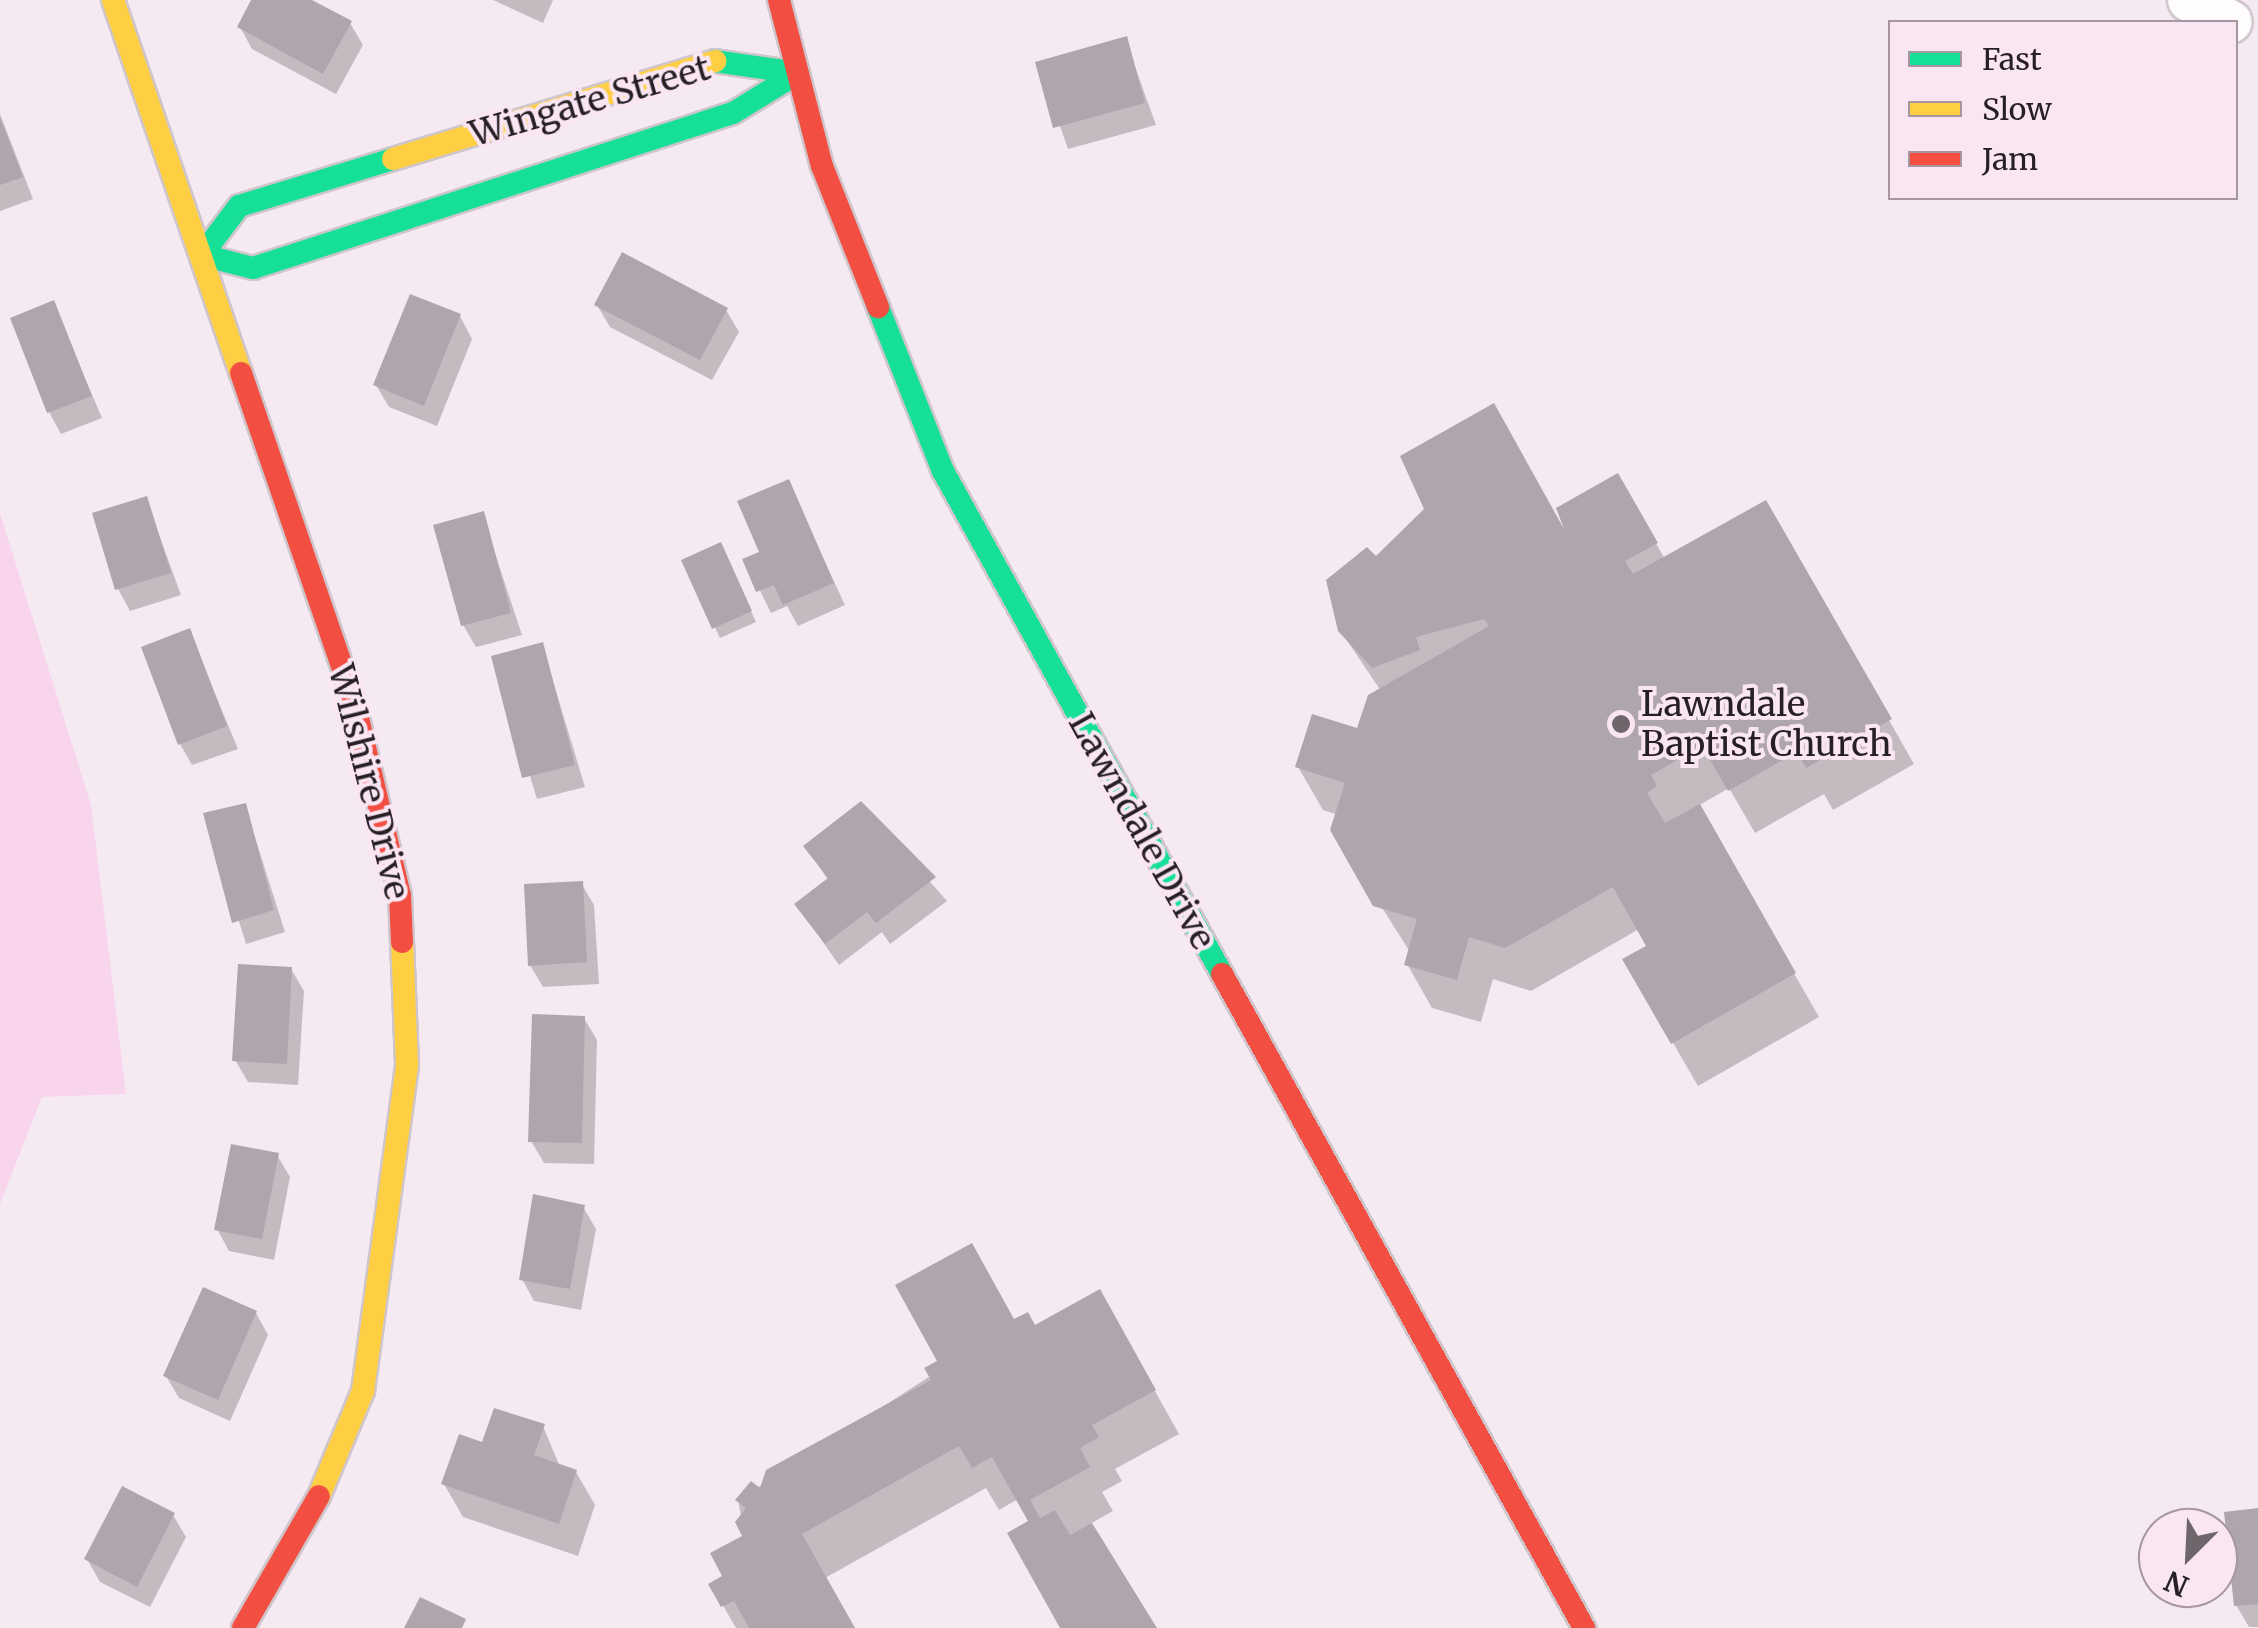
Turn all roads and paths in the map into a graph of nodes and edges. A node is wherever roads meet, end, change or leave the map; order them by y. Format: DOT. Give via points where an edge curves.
graph roads {
  1 [pos="113,0"];
  2 [pos="779,0"];
  3 [pos="2189,0"];
  4 [pos="2237,20"];
  5 [pos="798,73"];
  6 [pos="202,255"];
  7 [pos="243,1628"];
  8 [pos="1584,1628"];
  1 -- 6 [label="street, Wilshire Drive"];
  2 -- 5 [label="street, Lawndale Drive"];
  3 -- 4 [label="street"];
  5 -- 6 [label="street, Wingate Street" via="733,113 253,268"];
  5 -- 6 [label="street, Wingate Street" via="714,61 578,98 239,206"];
  5 -- 8 [label="street, Lawndale Drive" via="822,166 943,471"];
  6 -- 7 [label="street, Wilshire Drive" via="354,701 400,895 407,1065 364,1390 302,1538"];
}
